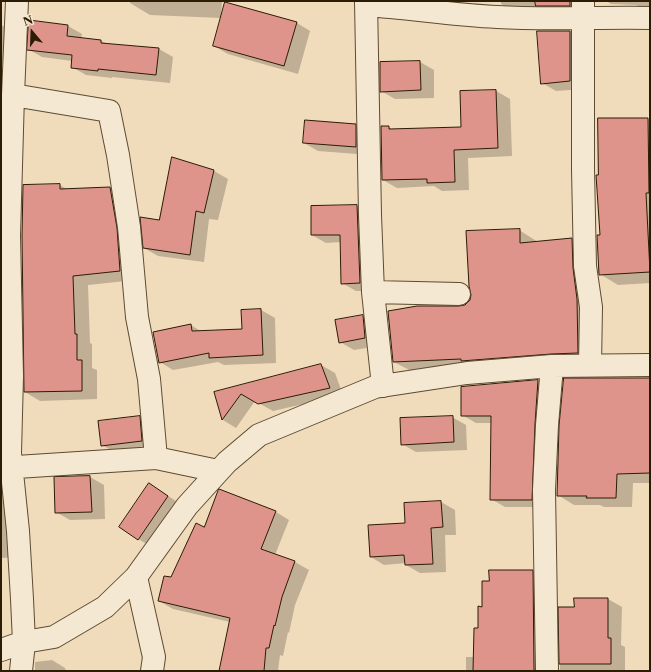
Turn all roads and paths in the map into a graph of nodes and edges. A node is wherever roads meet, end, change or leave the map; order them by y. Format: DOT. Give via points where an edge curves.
graph roads {
  1 [pos="17,1"];
  2 [pos="366,3"];
  3 [pos="583,10"];
  4 [pos="650,18"];
  5 [pos="13,94"];
  6 [pos="5,255"];
  7 [pos="373,292"];
  8 [pos="459,294"];
  9 [pos="590,365"];
  10 [pos="650,365"];
  11 [pos="552,366"];
  12 [pos="383,386"];
  13 [pos="156,458"];
  14 [pos="6,467"];
  15 [pos="218,471"];
  16 [pos="136,577"];
  17 [pos="24,642"];
  18 [pos="1,650"];
  19 [pos="20,671"];
  20 [pos="152,671"];
  21 [pos="548,671"];
  1 -- 5 [label="street"];
  2 -- 3 [label="street" via="496,17"];
  2 -- 7 [label="street"];
  3 -- 4 [label="street"];
  3 -- 9 [label="street" via="583,169 585,266 591,307"];
  5 -- 6 [label="street"];
  5 -- 13 [label="street" via="109,111 129,227 137,317 149,379"];
  6 -- 14 [label="street" via="12,376 10,453"];
  7 -- 8 [label="street"];
  7 -- 12 [label="street"];
  9 -- 10 [label="street"];
  9 -- 11 [label="street"];
  11 -- 12 [label="street" via="467,373"];
  11 -- 21 [label="street" via="544,490"];
  12 -- 15 [label="street" via="375,387 259,435"];
  13 -- 14 [label="street"];
  13 -- 15 [label="street"];
  14 -- 17 [label="street" via="18,530"];
  15 -- 16 [label="street" via="186,506"];
  16 -- 17 [label="street" via="105,607 54,637"];
  16 -- 20 [label="street" via="154,657"];
  17 -- 18 [label="street"];
  17 -- 19 [label="street"];
}
